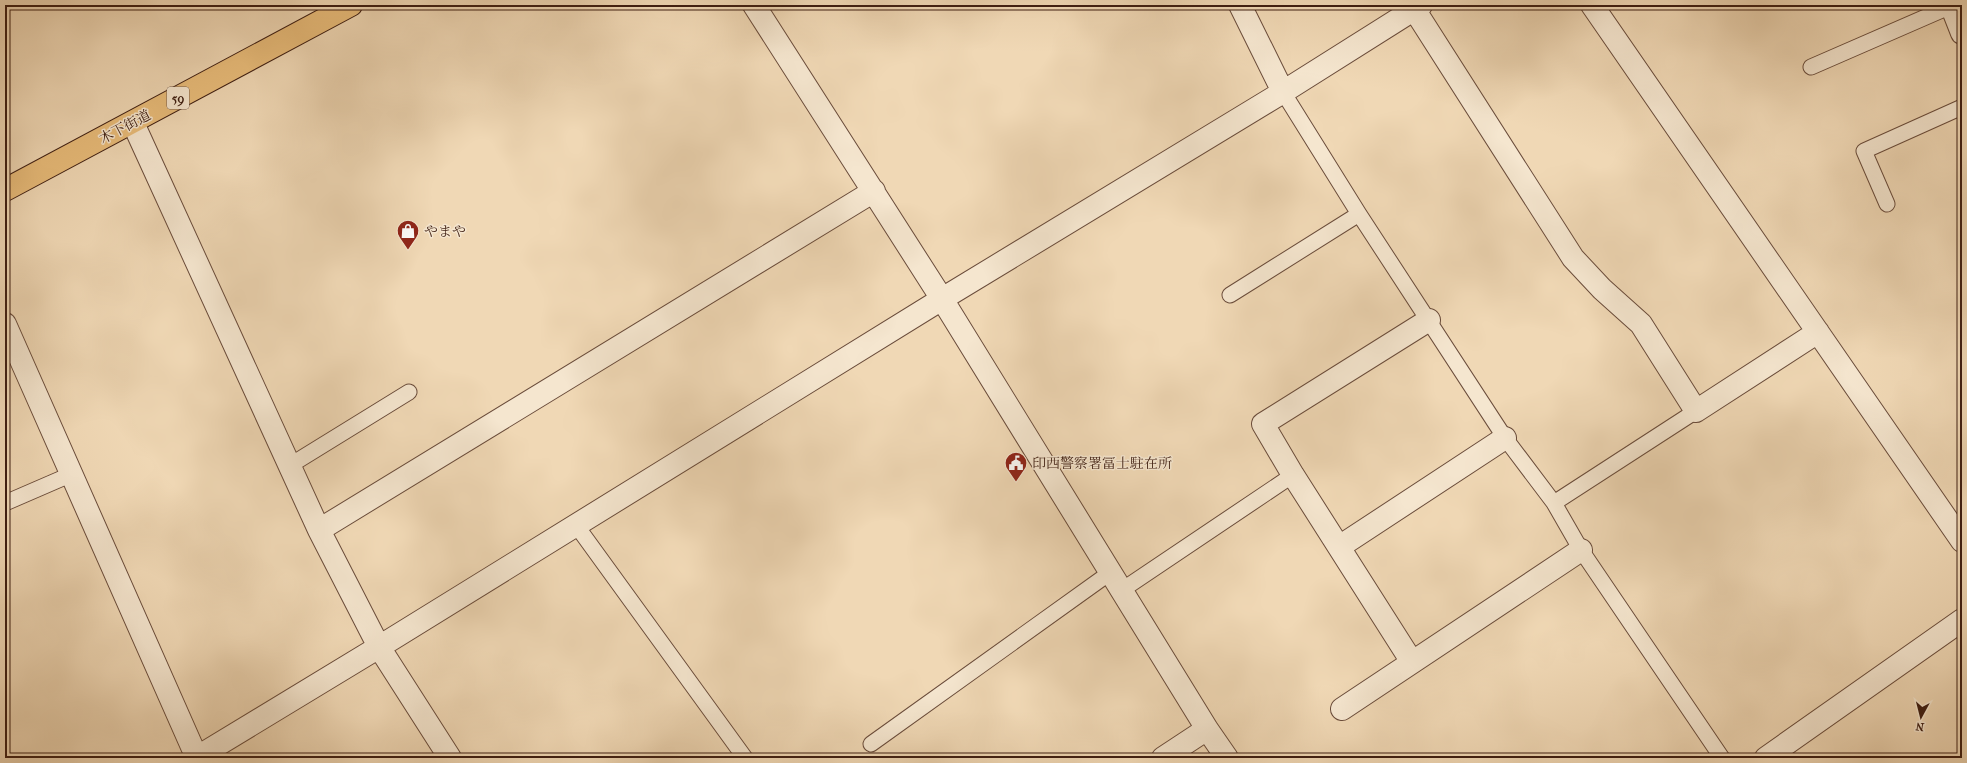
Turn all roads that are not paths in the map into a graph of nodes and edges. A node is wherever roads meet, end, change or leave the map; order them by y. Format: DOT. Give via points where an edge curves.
graph roads {
  1 [pos="351,5"];
  2 [pos="754,5"];
  3 [pos="1240,5"];
  4 [pos="1592,5"];
  5 [pos="1951,6"];
  6 [pos="1418,7"];
  7 [pos="1962,33"];
  8 [pos="1811,67"];
  9 [pos="1283,92"];
  10 [pos="1962,107"];
  11 [pos="133,123"];
  12 [pos="5,190"];
  13 [pos="874,191"];
  14 [pos="1887,204"];
  15 [pos="1359,214"];
  16 [pos="1230,295"];
  17 [pos="942,299"];
  18 [pos="1429,320"];
  19 [pos="5,324"];
  20 [pos="1818,332"];
  21 [pos="409,392"];
  22 [pos="1696,411"];
  23 [pos="1505,438"];
  24 [pos="289,466"];
  25 [pos="72,474"];
  26 [pos="1293,475"];
  27 [pos="5,503"];
  28 [pos="1554,503"];
  29 [pos="576,525"];
  30 [pos="319,530"];
  31 [pos="1962,541"];
  32 [pos="1339,547"];
  33 [pos="1581,550"];
  34 [pos="1111,572"];
  35 [pos="1122,590"];
  36 [pos="1962,620"];
  37 [pos="379,647"];
  38 [pos="1412,662"];
  39 [pos="1342,709"];
  40 [pos="1207,729"];
  41 [pos="871,744"];
  42 [pos="196,758"];
  43 [pos="450,758"];
  44 [pos="745,758"];
  45 [pos="1163,758"];
  46 [pos="1227,758"];
  47 [pos="1722,758"];
  48 [pos="1766,758"];
  1 -- 11 [label="main road, 木下街道 / 59"];
  2 -- 13 [label="street"];
  3 -- 9 [label="street"];
  4 -- 20 [label="street"];
  5 -- 7 [label="street"];
  5 -- 8 [label="lane"];
  6 -- 9 [label="street"];
  6 -- 22 [label="street" via="1573,258 1602,289 1641,324"];
  9 -- 15 [label="lane"];
  9 -- 17 [label="street"];
  10 -- 14 [label="lane" via="1864,152"];
  11 -- 12 [label="main road, 木下街道 / 59"];
  11 -- 24 [label="street"];
  13 -- 17 [label="street"];
  13 -- 30 [label="street"];
  15 -- 16 [label="lane"];
  15 -- 18 [label="lane"];
  17 -- 29 [label="street"];
  17 -- 34 [label="street"];
  18 -- 23 [label="lane"];
  18 -- 26 [label="street" via="1263,424"];
  19 -- 25 [label="street"];
  20 -- 22 [label="street"];
  20 -- 31 [label="street"];
  21 -- 24 [label="lane"];
  22 -- 28 [label="lane"];
  23 -- 28 [label="lane"];
  23 -- 32 [label="street"];
  24 -- 30 [label="street"];
  25 -- 27 [label="lane"];
  25 -- 42 [label="street"];
  26 -- 32 [label="street"];
  26 -- 35 [label="lane"];
  28 -- 33 [label="lane"];
  29 -- 37 [label="street"];
  29 -- 44 [label="lane"];
  30 -- 37 [label="street"];
  32 -- 38 [label="street"];
  33 -- 38 [label="street"];
  33 -- 47 [label="lane"];
  34 -- 35 [label="street"];
  34 -- 41 [label="lane"];
  35 -- 40 [label="street"];
  36 -- 48 [label="street"];
  37 -- 42 [label="street"];
  37 -- 43 [label="street"];
  38 -- 39 [label="street"];
  40 -- 45 [label="street"];
  40 -- 46 [label="street"];
}
